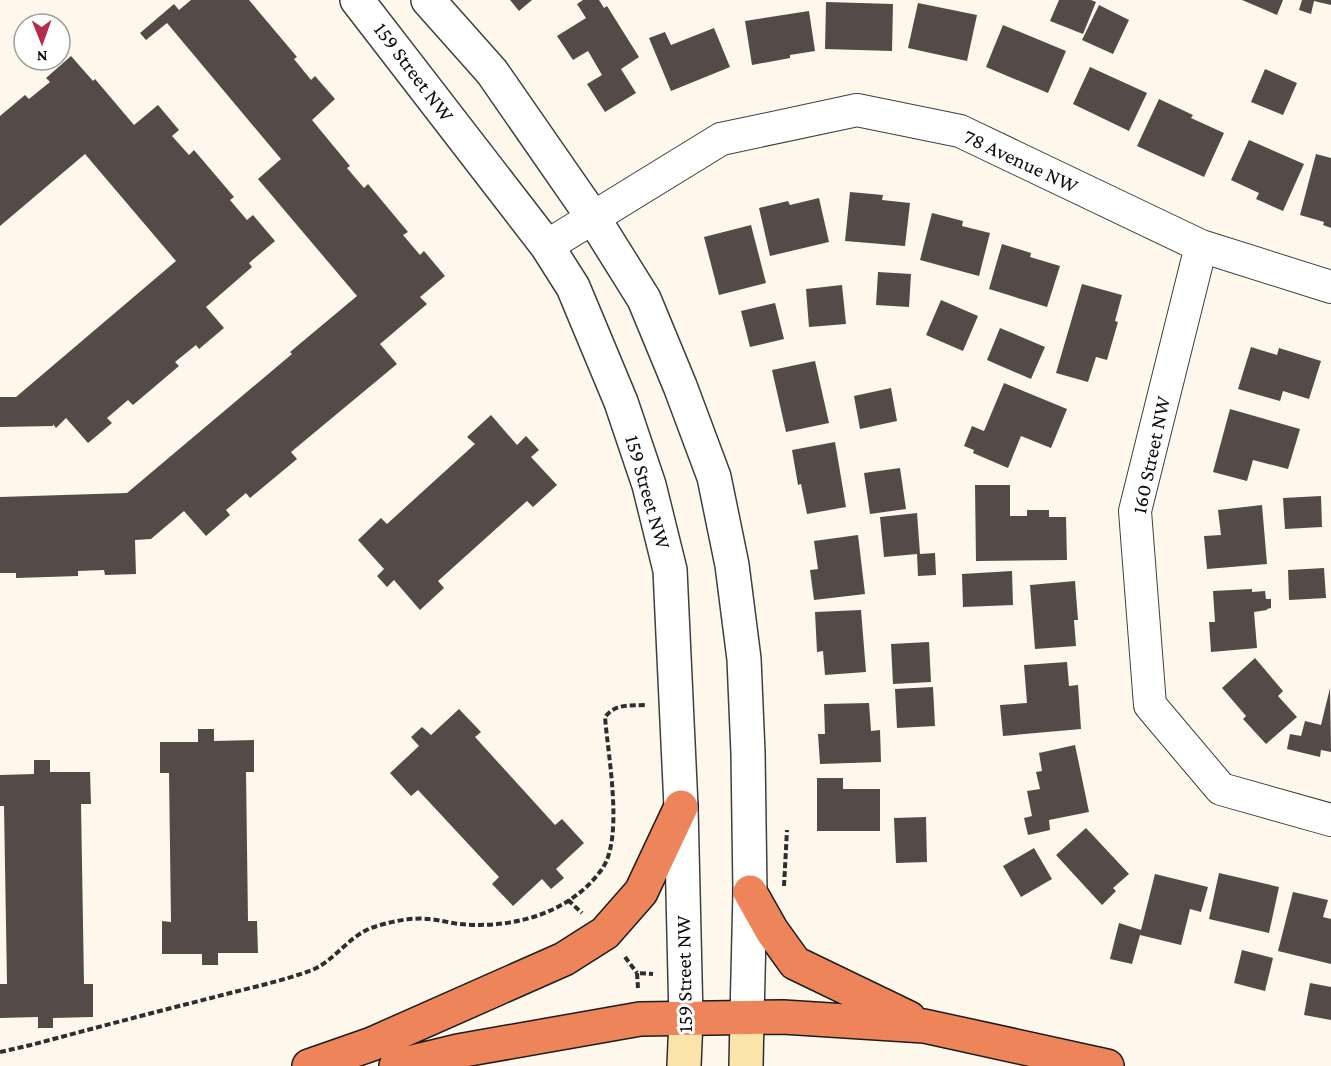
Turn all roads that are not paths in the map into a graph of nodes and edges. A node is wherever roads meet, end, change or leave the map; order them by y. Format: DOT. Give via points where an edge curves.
graph roads {
  1 [pos="357,0"];
  2 [pos="428,0"];
  3 [pos="594,219"];
  4 [pos="547,246"];
  5 [pos="1201,246"];
  6 [pos="1331,287"];
  7 [pos="681,807"];
  8 [pos="1331,819"];
  9 [pos="750,892"];
  10 [pos="747,1017"];
  11 [pos="686,1019"];
  12 [pos="924,1026"];
  13 [pos="309,1066"];
  14 [pos="396,1066"];
  15 [pos="684,1066"];
  16 [pos="746,1066"];
  17 [pos="1107,1066"];
  1 -- 4 [label="street, 159 Street NW"];
  2 -- 3 [label="street" via="492,72"];
  3 -- 4 [label="street, 78 Avenue NW"];
  3 -- 5 [label="street, 78 Avenue NW" via="722,140 857,110 960,131"];
  3 -- 9 [label="street" via="644,299 714,477 732,565 744,659"];
  4 -- 7 [label="street, 159 Street NW" via="573,287 621,402 650,485 670,570"];
  5 -- 6 [label="street, 78 Avenue NW"];
  5 -- 8 [label="street, 160 Street NW" via="1135,511 1150,705 1221,789"];
  7 -- 11 [label="street, 159 Street NW"];
  7 -- 13 [label="highway" via="641,892 605,933 564,959 372,1044"];
  9 -- 10 [label="street"];
  9 -- 12 [label="highway" via="795,963"];
  10 -- 11 [label="highway"];
  10 -- 12 [label="highway"];
  10 -- 16 [label="main road"];
  11 -- 14 [label="highway" via="640,1019 458,1051"];
  11 -- 15 [label="main road, 159 Street NW"];
  12 -- 17 [label="highway"];
}
